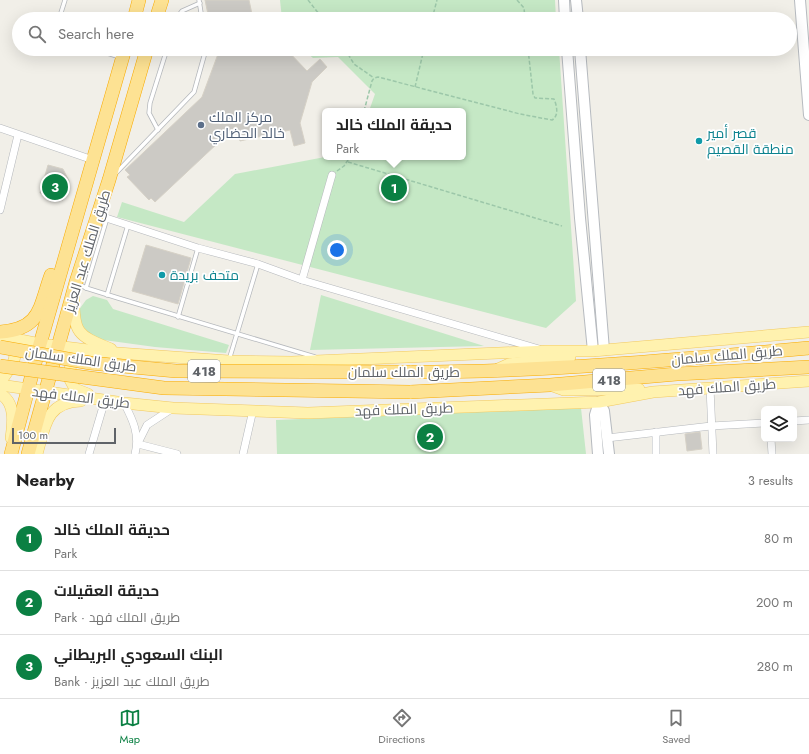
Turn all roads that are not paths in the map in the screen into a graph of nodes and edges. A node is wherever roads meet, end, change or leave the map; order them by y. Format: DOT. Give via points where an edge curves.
graph roads {
  1 [pos="65,0"];
  2 [pos="139,0"];
  3 [pos="162,0"];
  4 [pos="564,0"];
  5 [pos="576,0"];
  6 [pos="800,0"];
  7 [pos="199,1"];
  8 [pos="61,12"];
  9 [pos="136,12"];
  10 [pos="158,12"];
  11 [pos="181,12"];
  12 [pos="201,12"];
  13 [pos="565,12"];
  14 [pos="577,12"];
  15 [pos="123,56"];
  16 [pos="145,56"];
  17 [pos="165,56"];
  18 [pos="204,56"];
  19 [pos="568,56"];
  20 [pos="580,56"];
  21 [pos="809,114"];
  22 [pos="0,130"];
  23 [pos="158,130"];
  24 [pos="18,135"];
  25 [pos="93,160"];
  26 [pos="332,175"];
  27 [pos="109,180"];
  28 [pos="0,210"];
  29 [pos="102,216"];
  30 [pos="128,224"];
  31 [pos="74,226"];
  32 [pos="198,248"];
  33 [pos="258,264"];
  34 [pos="302,280"];
  35 [pos="79,285"];
  36 [pos="107,295"];
  37 [pos="178,317"];
  38 [pos="0,332"];
  39 [pos="809,332"];
  40 [pos="236,334"];
  41 [pos="775,335"];
  42 [pos="0,336"];
  43 [pos="809,338"];
  44 [pos="0,339"];
  45 [pos="40,344"];
  46 [pos="57,346"];
  47 [pos="0,347"];
  48 [pos="809,348"];
  49 [pos="599,350"];
  50 [pos="547,351"];
  51 [pos="104,352"];
  52 [pos="122,353"];
  53 [pos="328,360"];
  54 [pos="229,361"];
  55 [pos="0,366"];
  56 [pos="809,367"];
  57 [pos="490,372"];
  58 [pos="809,373"];
  59 [pos="0,377"];
  60 [pos="809,381"];
  61 [pos="0,385"];
  62 [pos="550,385"];
  63 [pos="755,385"];
  64 [pos="710,388"];
  65 [pos="27,390"];
  66 [pos="46,392"];
  67 [pos="653,392"];
  68 [pos="0,394"];
  69 [pos="105,400"];
  70 [pos="599,402"];
  71 [pos="124,403"];
  72 [pos="173,408"];
  73 [pos="253,410"];
  74 [pos="809,420"];
  75 [pos="797,421"];
  76 [pos="761,423"];
  77 [pos="711,426"];
  78 [pos="656,432"];
  79 [pos="607,438"];
  80 [pos="771,442"];
  81 [pos="138,444"];
  82 [pos="10,454"];
  83 [pos="28,454"];
  84 [pos="37,454"];
  85 [pos="89,454"];
  86 [pos="135,454"];
  87 [pos="177,454"];
  88 [pos="243,454"];
  89 [pos="598,454"];
  90 [pos="609,454"];
  91 [pos="656,454"];
  92 [pos="713,454"];
  93 [pos="772,454"];
  1 -- 8 [label="lane"];
  2 -- 9 [label="highway"];
  3 -- 10 [label="highway"];
  4 -- 13 [label="street"];
  5 -- 14 [label="street"];
  6 -- 21 [label="street"];
  7 -- 11 [label="lane"];
  7 -- 12 [label="lane"];
  15 -- 25 [label="highway, طريق الملك عبد العزيز"];
  16 -- 27 [label="highway, طريق الملك عبد العزيز"];
  17 -- 23 [label="lane" via="150,104 150,113"];
  18 -- 23 [label="lane" via="194,92"];
  19 -- 49 [label="street" via="580,218"];
  20 -- 49 [label="street"];
  22 -- 24 [label="street"];
  23 -- 27 [label="lane"];
  24 -- 25 [label="street"];
  24 -- 28 [label="street"];
  25 -- 31 [label="highway, طريق الملك عبد العزيز"];
  26 -- 34 [label="street"];
  27 -- 29 [label="highway, طريق الملك عبد العزيز"];
  29 -- 30 [label="street"];
  29 -- 35 [label="highway, طريق الملك عبد العزيز"];
  30 -- 32 [label="street"];
  30 -- 36 [label="lane"];
  31 -- 38 [label="highway" via="51,276 39,312 30,324"];
  31 -- 45 [label="highway, طريق الملك عبد العزيز"];
  32 -- 33 [label="street"];
  32 -- 37 [label="lane"];
  33 -- 34 [label="street"];
  33 -- 40 [label="lane"];
  34 -- 50 [label="street"];
  35 -- 36 [label="lane"];
  35 -- 46 [label="highway, طريق الملك عبد العزيز"];
  35 -- 52 [label="main road" via="75,323 80,333 86,339"];
  36 -- 37 [label="lane"];
  37 -- 40 [label="lane"];
  39 -- 41 [label="main road"];
  40 -- 53 [label="lane"];
  40 -- 54 [label="lane"];
  41 -- 43 [label="main road"];
  41 -- 49 [label="main road"];
  42 -- 45 [label="main road"];
  44 -- 59 [label="main road" via="13,348 15,356 13,364 3,378"];
  45 -- 46 [label="main road"];
  45 -- 65 [label="highway, طريق الملك عبد العزيز"];
  46 -- 51 [label="main road"];
  46 -- 66 [label="highway, طريق الملك عبد العزيز"];
  47 -- 57 [label="highway, طريق الملك سلمان / 418, bridge" via="90,363 176,371"];
  48 -- 57 [label="highway, طريق الملك سلمان / 418" via="605,366"];
  49 -- 50 [label="main road"];
  49 -- 57 [label="main road" via="577,356 509,364"];
  50 -- 53 [label="main road"];
  51 -- 52 [label="main road"];
  51 -- 69 [label="main road" via="84,353 73,358 68,376 75,389"];
  52 -- 54 [label="main road"];
  53 -- 54 [label="main road"];
  55 -- 62 [label="highway, طريق الملك سلمان / 418, bridge" via="164,388 410,392"];
  56 -- 62 [label="highway, طريق الملك سلمان / 418" via="677,374"];
  58 -- 63 [label="main road" via="767,380"];
  60 -- 63 [label="main road, طريق الملك فهد"];
  61 -- 65 [label="main road, طريق الملك فهد"];
  62 -- 67 [label="main road" via="564,390 638,389"];
  63 -- 64 [label="main road, طريق الملك فهد"];
  64 -- 67 [label="main road, طريق الملك فهد"];
  64 -- 77 [label="street"];
  65 -- 66 [label="main road, طريق الملك فهد"];
  65 -- 82 [label="highway, طريق الملك عبد العزيز"];
  66 -- 69 [label="main road, طريق الملك فهد"];
  66 -- 83 [label="highway, طريق الملك عبد العزيز"];
  67 -- 70 [label="main road, طريق الملك فهد"];
  68 -- 82 [label="main road" via="11,407 13,416"];
  69 -- 71 [label="main road, طريق الملك فهد"];
  69 -- 84 [label="main road" via="70,401 55,408 46,420"];
  69 -- 85 [label="street"];
  70 -- 73 [label="main road, طريق الملك فهد" via="308,413"];
  70 -- 79 [label="street" via="604,411"];
  70 -- 89 [label="street" via="596,415"];
  71 -- 72 [label="main road, طريق الملك فهد"];
  71 -- 81 [label="street" via="134,422"];
  72 -- 73 [label="main road, طريق الملك فهد"];
  72 -- 81 [label="street" via="147,426"];
  73 -- 88 [label="street"];
  74 -- 75 [label="street"];
  76 -- 77 [label="street"];
  77 -- 78 [label="street"];
  77 -- 92 [label="street"];
  78 -- 79 [label="street"];
  78 -- 91 [label="street"];
  79 -- 90 [label="street"];
  80 -- 93 [label="street"];
  81 -- 86 [label="street"];
  81 -- 87 [label="street"];
}
